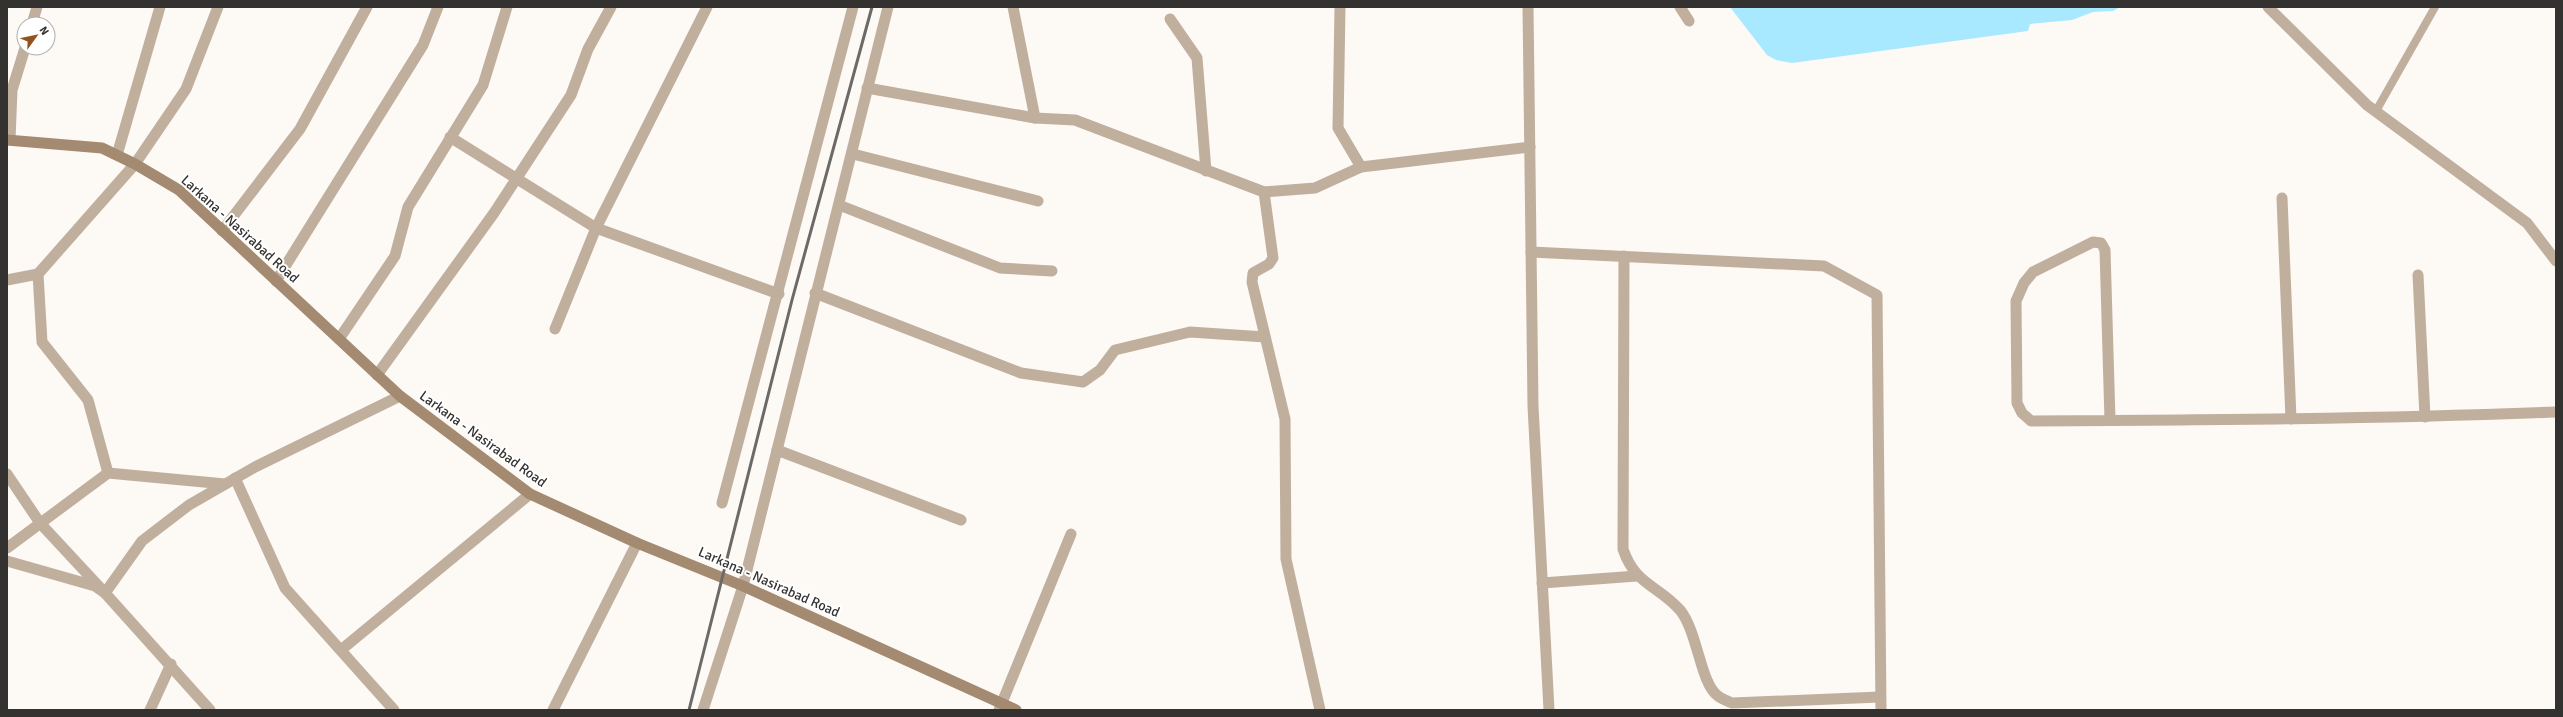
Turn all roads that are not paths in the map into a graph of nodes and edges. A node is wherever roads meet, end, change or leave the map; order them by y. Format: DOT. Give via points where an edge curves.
graph roads {
  1 [pos="160,7"];
  2 [pos="218,7"];
  3 [pos="367,7"];
  4 [pos="438,7"];
  5 [pos="507,7"];
  6 [pos="612,7"];
  7 [pos="707,7"];
  8 [pos="853,7"];
  9 [pos="888,7"];
  10 [pos="1013,7"];
  11 [pos="1340,7"];
  12 [pos="1528,7"];
  13 [pos="1680,7"];
  14 [pos="2268,7"];
  15 [pos="2435,7"];
  16 [pos="1170,19"];
  17 [pos="1689,21"];
  18 [pos="23,56"];
  19 [pos="867,88"];
  20 [pos="2376,111"];
  21 [pos="1035,118"];
  22 [pos="450,137"];
  23 [pos="8,140"];
  24 [pos="1530,147"];
  25 [pos="852,154"];
  26 [pos="118,155"];
  27 [pos="135,164"];
  28 [pos="1361,167"];
  29 [pos="1206,170"];
  30 [pos="517,179"];
  31 [pos="1264,192"];
  32 [pos="2282,198"];
  33 [pos="1038,201"];
  34 [pos="839,205"];
  35 [pos="596,228"];
  36 [pos="222,231"];
  37 [pos="1531,252"];
  38 [pos="1624,256"];
  39 [pos="2556,261"];
  40 [pos="1052,271"];
  41 [pos="38,274"];
  42 [pos="2418,275"];
  43 [pos="7,280"];
  44 [pos="276,281"];
  45 [pos="815,293"];
  46 [pos="779,294"];
  47 [pos="555,329"];
  48 [pos="1265,337"];
  49 [pos="339,340"];
  50 [pos="377,375"];
  51 [pos="400,396"];
  52 [pos="2556,412"];
  53 [pos="2425,417"];
  54 [pos="2291,419"];
  55 [pos="2110,420"];
  56 [pos="777,450"];
  57 [pos="108,473"];
  58 [pos="7,474"];
  59 [pos="235,478"];
  60 [pos="225,484"];
  61 [pos="530,494"];
  62 [pos="722,503"];
  63 [pos="961,520"];
  64 [pos="40,523"];
  65 [pos="1071,534"];
  66 [pos="637,543"];
  67 [pos="7,548"];
  68 [pos="7,561"];
  69 [pos="1637,576"];
  70 [pos="1542,583"];
  71 [pos="743,586"];
  72 [pos="105,593"];
  73 [pos="341,650"];
  74 [pos="171,664"];
  75 [pos="1880,697"];
  76 [pos="1000,707"];
  77 [pos="150,710"];
  78 [pos="210,710"];
  79 [pos="394,710"];
  80 [pos="553,710"];
  81 [pos="703,710"];
  82 [pos="1016,710"];
  83 [pos="1320,710"];
  84 [pos="1549,710"];
  85 [pos="1881,710"];
  1 -- 26 [label="street"];
  2 -- 27 [label="street" via="186,89"];
  3 -- 36 [label="street" via="300,129"];
  4 -- 44 [label="street" via="423,45"];
  5 -- 22 [label="street" via="483,85"];
  6 -- 30 [label="street" via="588,49 572,95"];
  7 -- 35 [label="street"];
  8 -- 46 [label="street"];
  9 -- 19 [label="street"];
  10 -- 21 [label="street"];
  11 -- 28 [label="street" via="1338,128"];
  12 -- 24 [label="street"];
  13 -- 17 [label="street"];
  14 -- 20 [label="street" via="2303,44"];
  15 -- 20 [label="lane"];
  16 -- 29 [label="street" via="1197,58"];
  18 -- 23 [label="street" via="12,90"];
  19 -- 21 [label="street"];
  19 -- 25 [label="street"];
  20 -- 39 [label="street" via="2527,223"];
  21 -- 29 [label="street" via="1075,120"];
  22 -- 30 [label="street"];
  22 -- 49 [label="street" via="408,207 395,256"];
  23 -- 26 [label="main road, Larkana - Nasirabad Road" via="102,148"];
  24 -- 28 [label="street"];
  24 -- 37 [label="street"];
  25 -- 33 [label="street"];
  25 -- 34 [label="street"];
  26 -- 27 [label="main road, Larkana - Nasirabad Road"];
  27 -- 36 [label="main road, Larkana - Nasirabad Road" via="179,190"];
  27 -- 41 [label="street"];
  28 -- 31 [label="street" via="1315,188"];
  29 -- 31 [label="street"];
  30 -- 35 [label="street"];
  30 -- 50 [label="street"];
  31 -- 48 [label="street" via="1273,258 1269,264 1253,273 1252,282"];
  32 -- 54 [label="street"];
  34 -- 40 [label="street" via="1000,268"];
  34 -- 45 [label="street"];
  35 -- 46 [label="street"];
  35 -- 47 [label="street"];
  36 -- 44 [label="main road, Larkana - Nasirabad Road"];
  37 -- 38 [label="street"];
  37 -- 70 [label="street" via="1533,406"];
  38 -- 69 [label="street" via="1623,549 1628,563"];
  38 -- 75 [label="street" via="1824,266 1877,295"];
  41 -- 43 [label="street"];
  41 -- 57 [label="street" via="42,342 88,400"];
  42 -- 53 [label="street"];
  44 -- 49 [label="main road, Larkana - Nasirabad Road"];
  45 -- 48 [label="street" via="1021,373 1083,382 1100,370 1115,350 1190,332"];
  45 -- 56 [label="street"];
  46 -- 62 [label="street"];
  48 -- 83 [label="street" via="1285,419 1286,559"];
  49 -- 50 [label="main road, Larkana - Nasirabad Road"];
  50 -- 51 [label="main road, Larkana - Nasirabad Road"];
  51 -- 59 [label="street"];
  51 -- 61 [label="main road, Larkana - Nasirabad Road"];
  52 -- 53 [label="street"];
  53 -- 54 [label="street"];
  54 -- 55 [label="street"];
  55 -- 55 [label="street" via="2031,421 2022,413 2017,403 2016,300 2024,283 2033,272 2093,242 2101,243 2105,250"];
  56 -- 63 [label="street"];
  56 -- 71 [label="street"];
  57 -- 60 [label="street"];
  57 -- 64 [label="street"];
  58 -- 64 [label="street"];
  59 -- 60 [label="street"];
  59 -- 73 [label="street" via="285,588"];
  60 -- 72 [label="street" via="189,505 142,540"];
  61 -- 66 [label="main road, Larkana - Nasirabad Road"];
  61 -- 73 [label="street"];
  64 -- 67 [label="street"];
  64 -- 72 [label="street"];
  65 -- 76 [label="street"];
  66 -- 71 [label="main road, Larkana - Nasirabad Road"];
  66 -- 80 [label="street"];
  68 -- 72 [label="street" via="95,586"];
  69 -- 70 [label="street"];
  69 -- 75 [label="street" via="1680,611 1695,638 1707,680 1717,695 1732,703"];
  70 -- 84 [label="street"];
  71 -- 76 [label="main road, Larkana - Nasirabad Road"];
  71 -- 81 [label="street"];
  72 -- 74 [label="street"];
  73 -- 79 [label="street"];
  74 -- 77 [label="street"];
  74 -- 78 [label="street"];
  75 -- 85 [label="street"];
  76 -- 82 [label="main road, Larkana - Nasirabad Road"];
}
